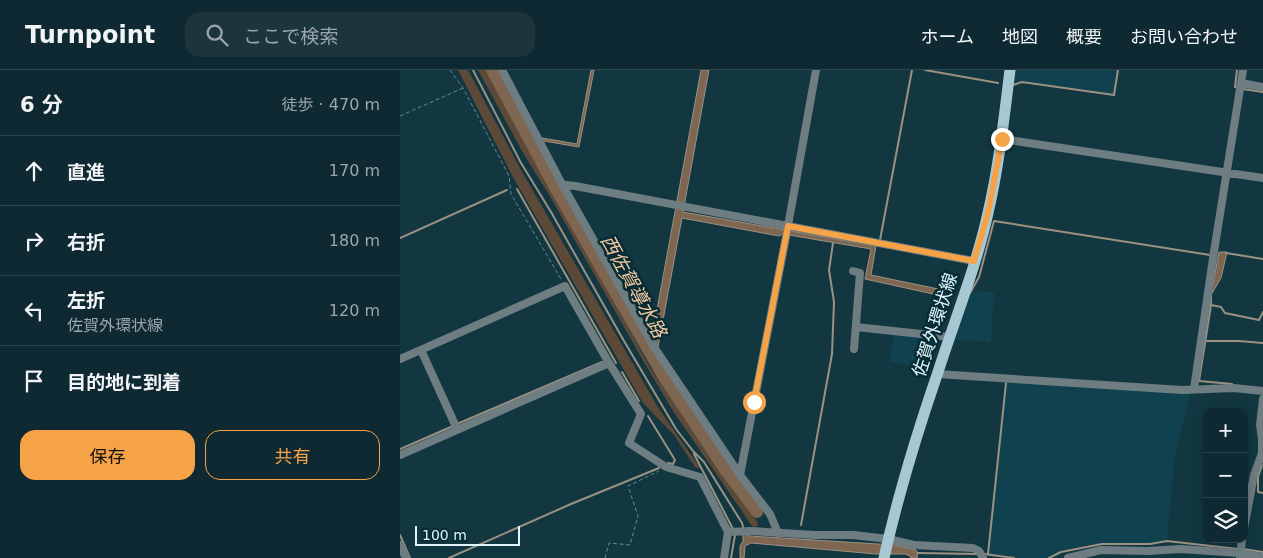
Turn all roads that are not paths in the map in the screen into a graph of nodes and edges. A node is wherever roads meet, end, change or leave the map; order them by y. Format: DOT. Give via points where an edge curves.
graph roads {
  1 [pos="502,70"];
  2 [pos="816,70"];
  3 [pos="1010,70"];
  4 [pos="1243,70"];
  5 [pos="1263,86"];
  6 [pos="1240,88"];
  7 [pos="1002,139"];
  8 [pos="1227,172"];
  9 [pos="1263,178"];
  10 [pos="563,186"];
  11 [pos="788,226"];
  12 [pos="974,261"];
  13 [pos="853,271"];
  14 [pos="856,328"];
  15 [pos="950,337"];
  16 [pos="854,349"];
  17 [pos="421,350"];
  18 [pos="400,360"];
  19 [pos="609,363"];
  20 [pos="937,374"];
  21 [pos="1194,388"];
  22 [pos="1263,391"];
  23 [pos="1263,399"];
  24 [pos="457,429"];
  25 [pos="400,455"];
  26 [pos="740,475"];
  27 [pos="1248,507"];
  28 [pos="728,532"];
  29 [pos="778,533"];
  30 [pos="888,539"];
  31 [pos="400,545"];
  32 [pos="1241,549"];
  33 [pos="982,555"];
  34 [pos="1263,557"];
  35 [pos="406,558"];
  36 [pos="724,558"];
  37 [pos="884,558"];
  38 [pos="1068,558"];
  1 -- 10 [label="street"];
  2 -- 11 [label="street"];
  3 -- 7 [label="main road, 佐賀外環状線"];
  4 -- 6 [label="street"];
  5 -- 6 [label="street"];
  6 -- 8 [label="street"];
  7 -- 8 [label="street"];
  7 -- 12 [label="main road, 佐賀外環状線" via="988,213"];
  8 -- 9 [label="street"];
  8 -- 21 [label="street"];
  10 -- 11 [label="street"];
  10 -- 26 [label="street" via="654,347"];
  11 -- 12 [label="street"];
  11 -- 26 [label="street"];
  12 -- 15 [label="main road, 佐賀外環状線"];
  13 -- 14 [label="street" via="860,273"];
  14 -- 15 [label="street"];
  14 -- 16 [label="street"];
  15 -- 20 [label="main road, 佐賀外環状線"];
  17 -- 18 [label="street"];
  17 -- 19 [label="street" via="565,286"];
  17 -- 24 [label="street"];
  19 -- 24 [label="street"];
  19 -- 28 [label="street" via="641,414 628,443 666,467 700,476"];
  20 -- 21 [label="street" via="1182,390"];
  20 -- 30 [label="main road, 佐賀外環状線"];
  21 -- 22 [label="street"];
  23 -- 27 [label="street" via="1260,425 1262,453"];
  24 -- 25 [label="street"];
  26 -- 29 [label="street" via="770,514"];
  28 -- 29 [label="street"];
  28 -- 36 [label="street"];
  29 -- 30 [label="street"];
  30 -- 33 [label="street" via="914,545 973,548"];
  30 -- 37 [label="main road, 佐賀外環状線"];
  31 -- 35 [label="street"];
  32 -- 34 [label="street"];
  32 -- 38 [label="street" via="1101,550"];
}
